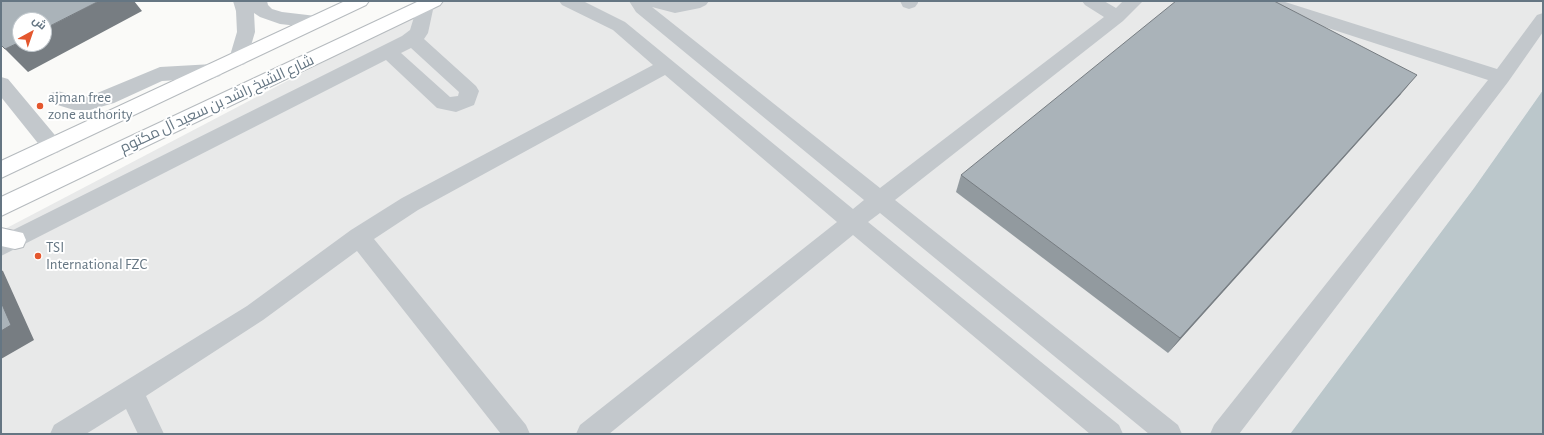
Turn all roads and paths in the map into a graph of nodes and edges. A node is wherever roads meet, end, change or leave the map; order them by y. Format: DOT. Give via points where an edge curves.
graph roads {
  1 [pos="242,1"];
  2 [pos="258,1"];
  3 [pos="360,1"];
  4 [pos="568,1"];
  5 [pos="638,1"];
  6 [pos="653,1"];
  7 [pos="700,1"];
  8 [pos="1091,1"];
  9 [pos="1134,1"];
  10 [pos="1264,1"];
  11 [pos="429,3"];
  12 [pos="1117,17"];
  13 [pos="1543,19"];
  14 [pos="316,22"];
  15 [pos="413,39"];
  16 [pos="389,52"];
  17 [pos="238,59"];
  18 [pos="666,66"];
  19 [pos="213,71"];
  20 [pos="1501,77"];
  21 [pos="1,84"];
  22 [pos="58,98"];
  23 [pos="52,146"];
  24 [pos="1,170"];
  25 [pos="880,200"];
  26 [pos="1,208"];
  27 [pos="853,222"];
  28 [pos="359,237"];
  29 [pos="6,241"];
  30 [pos="130,392"];
  31 [pos="63,434"];
  32 [pos="152,434"];
  33 [pos="516,434"];
  34 [pos="589,434"];
  35 [pos="1110,434"];
  36 [pos="1169,434"];
  37 [pos="1223,434"];
  1 -- 17 [label="lane" via="246,32"];
  2 -- 14 [label="lane" via="260,8 280,18"];
  3 -- 14 [label="main road, شارع الشيخ راشد بن سعيد آل مكتوم"];
  4 -- 18 [label="lane" via="619,26"];
  5 -- 25 [label="lane" via="642,8"];
  6 -- 7 [label="lane" via="675,7"];
  8 -- 12 [label="lane"];
  9 -- 12 [label="lane"];
  10 -- 20 [label="lane"];
  11 -- 15 [label="lane" via="420,29"];
  11 -- 26 [label="main road, شارع الشيخ راشد بن سعيد آل مكتوم"];
  12 -- 25 [label="lane"];
  13 -- 20 [label="lane"];
  14 -- 17 [label="main road, شارع الشيخ راشد بن سعيد آل مكتوم"];
  15 -- 16 [label="lane"];
  15 -- 16 [label="lane" via="466,87 469,91 467,100 456,105 444,103"];
  16 -- 29 [label="lane"];
  17 -- 19 [label="main road, شارع الشيخ راشد بن سعيد آل مكتوم"];
  18 -- 27 [label="lane"];
  18 -- 28 [label="lane" via="435,190"];
  19 -- 22 [label="lane" via="160,74 90,103 74,103"];
  19 -- 23 [label="main road, شارع الشيخ راشد بن سعيد آل مكتوم"];
  20 -- 37 [label="lane"];
  21 -- 23 [label="lane"];
  23 -- 24 [label="main road, شارع الشيخ راشد بن سعيد آل مكتوم"];
  25 -- 27 [label="lane"];
  25 -- 36 [label="lane"];
  27 -- 34 [label="lane"];
  27 -- 35 [label="lane"];
  28 -- 30 [label="lane" via="255,313"];
  28 -- 33 [label="lane"];
  30 -- 31 [label="lane"];
  30 -- 32 [label="lane"];
}
